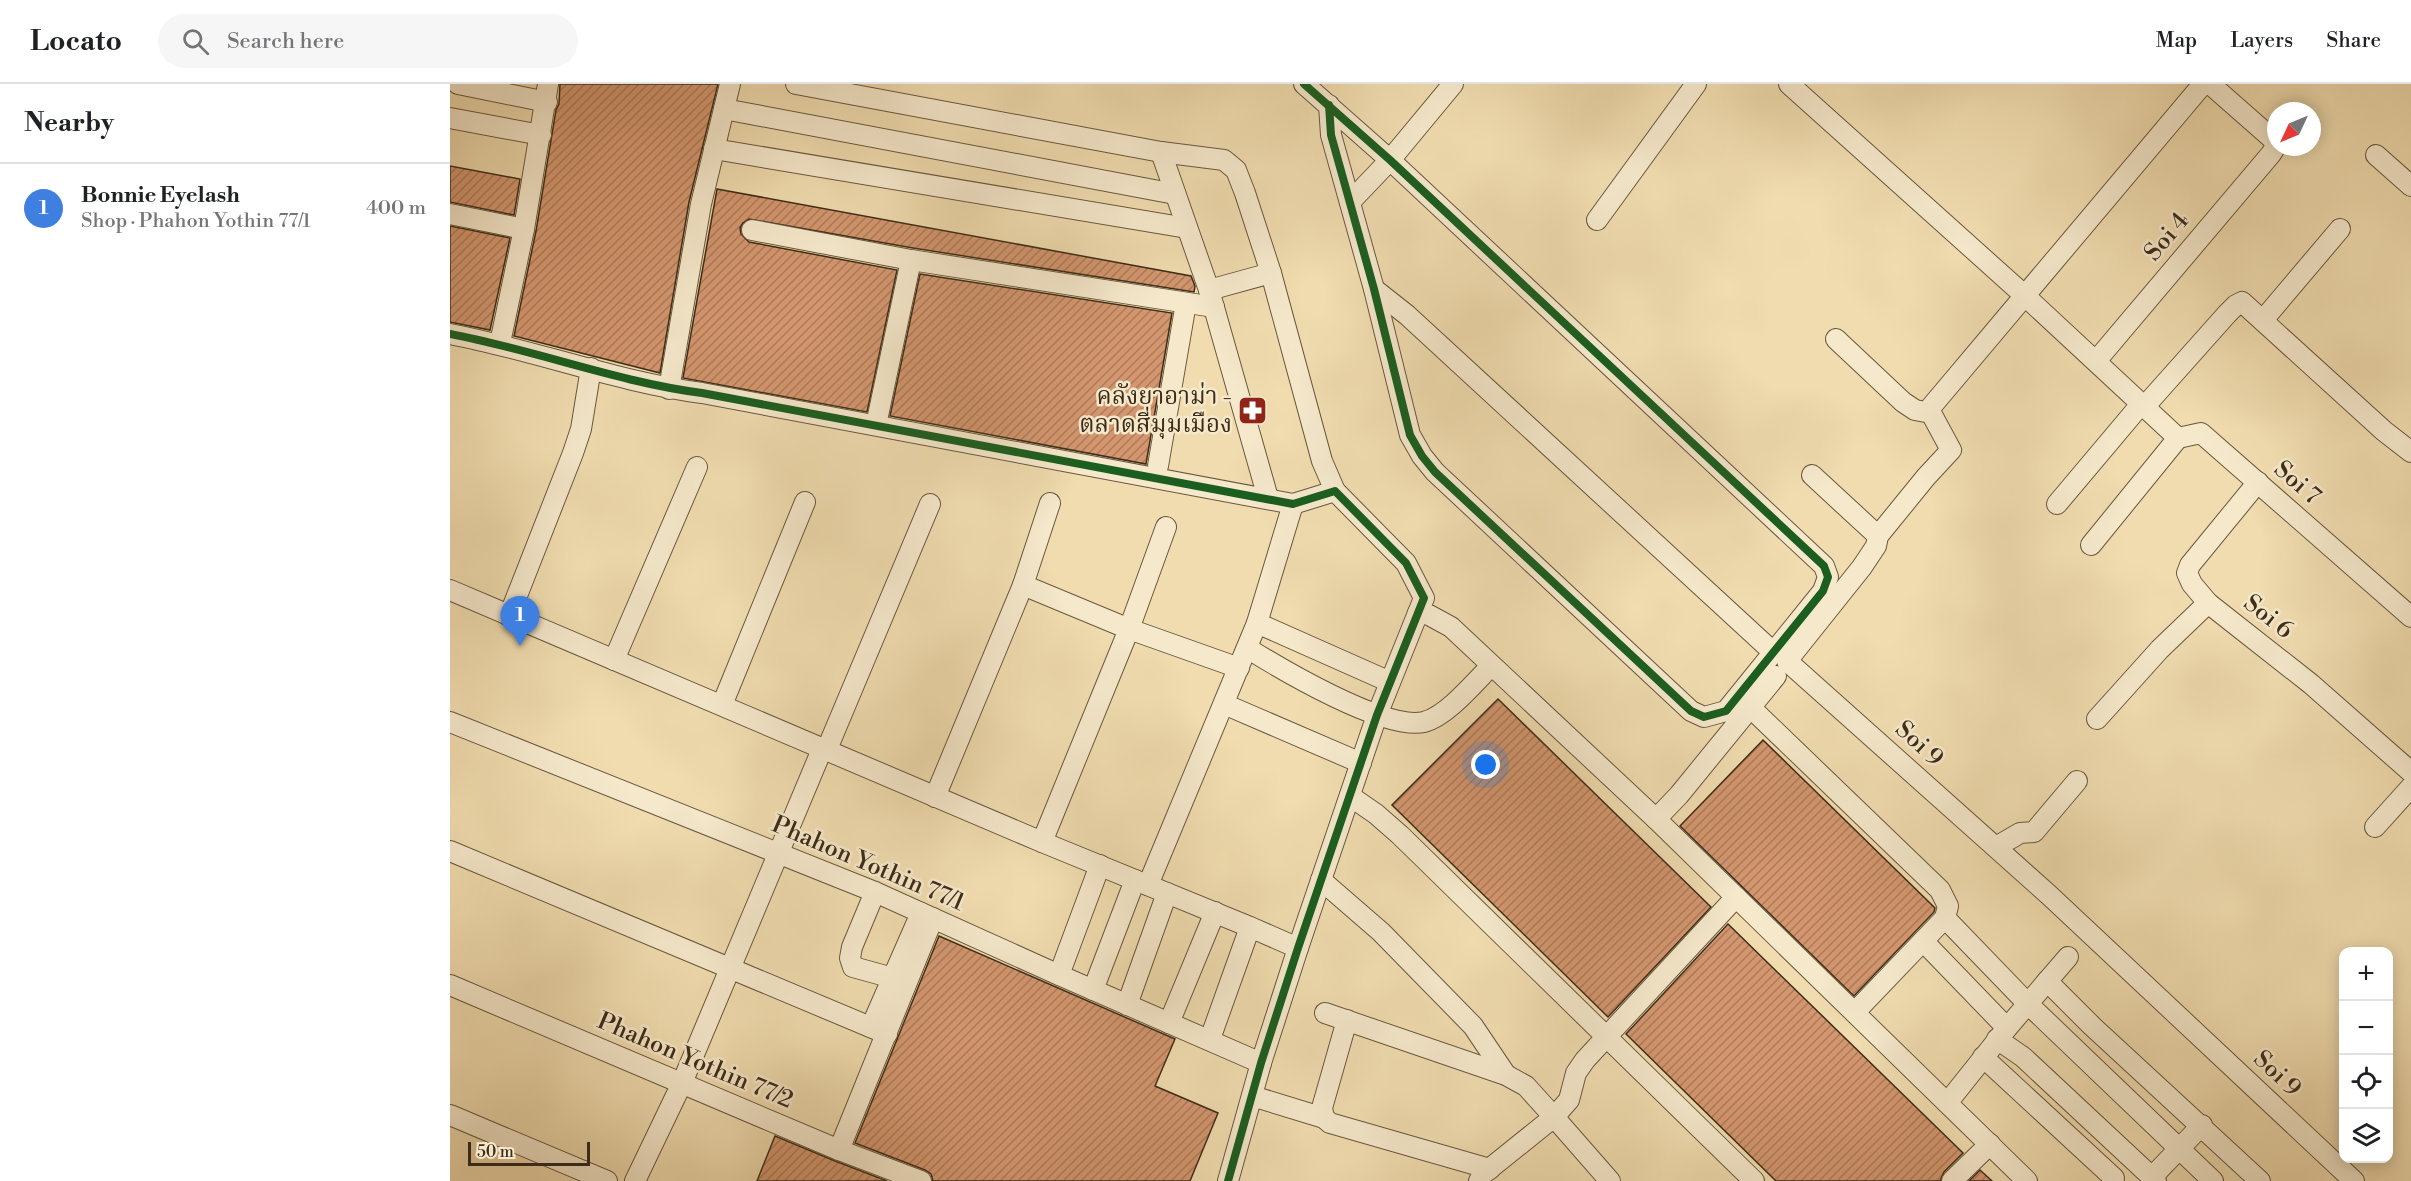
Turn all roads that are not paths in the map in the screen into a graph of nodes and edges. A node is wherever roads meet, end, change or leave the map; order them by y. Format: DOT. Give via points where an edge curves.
graph roads {
  1 [pos="458,84"];
  2 [pos="730,84"];
  3 [pos="796,84"];
  4 [pos="1304,84"];
  5 [pos="1453,84"];
  6 [pos="1696,84"];
  7 [pos="1789,84"];
  8 [pos="2203,84"];
  9 [pos="2210,84"];
  10 [pos="548,93"];
  11 [pos="1329,105"];
  12 [pos="724,109"];
  13 [pos="450,118"];
  14 [pos="541,135"];
  15 [pos="2267,136"];
  16 [pos="714,149"];
  17 [pos="1161,152"];
  18 [pos="2376,155"];
  19 [pos="2269,156"];
  20 [pos="1390,160"];
  21 [pos="2411,186"];
  22 [pos="1175,194"];
  23 [pos="1350,202"];
  24 [pos="450,214"];
  25 [pos="1597,220"];
  26 [pos="1187,228"];
  27 [pos="524,229"];
  28 [pos="2340,229"];
  29 [pos="752,230"];
  30 [pos="911,260"];
  31 [pos="1271,273"];
  32 [pos="1374,289"];
  33 [pos="2024,295"];
  34 [pos="1211,298"];
  35 [pos="1186,303"];
  36 [pos="2263,320"];
  37 [pos="450,334"];
  38 [pos="1836,339"];
  39 [pos="500,343"];
  40 [pos="2096,361"];
  41 [pos="591,368"];
  42 [pos="669,388"];
  43 [pos="2143,405"];
  44 [pos="1931,413"];
  45 [pos="876,425"];
  46 [pos="2178,438"];
  47 [pos="2411,452"];
  48 [pos="1158,466"];
  49 [pos="697,467"];
  50 [pos="1812,474"];
  51 [pos="2258,482"];
  52 [pos="1335,491"];
  53 [pos="1268,498"];
  54 [pos="805,502"];
  55 [pos="1050,503"];
  56 [pos="930,504"];
  57 [pos="1293,504"];
  58 [pos="2057,504"];
  59 [pos="1166,526"];
  60 [pos="1878,536"];
  61 [pos="2091,545"];
  62 [pos="1023,585"];
  63 [pos="450,590"];
  64 [pos="2208,603"];
  65 [pos="1418,613"];
  66 [pos="509,616"];
  67 [pos="2411,617"];
  68 [pos="1257,623"];
  69 [pos="1129,629"];
  70 [pos="1247,648"];
  71 [pos="1773,652"];
  72 [pos="614,660"];
  73 [pos="1491,666"];
  74 [pos="1239,668"];
  75 [pos="1776,676"];
  76 [pos="1390,682"];
  77 [pos="1224,704"];
  78 [pos="722,705"];
  79 [pos="1751,708"];
  80 [pos="1377,715"];
  81 [pos="2097,719"];
  82 [pos="450,722"];
  83 [pos="825,748"];
  84 [pos="1361,763"];
  85 [pos="2411,772"];
  86 [pos="2077,781"];
  87 [pos="2411,787"];
  88 [pos="935,796"];
  89 [pos="1350,796"];
  90 [pos="1656,819"];
  91 [pos="2375,827"];
  92 [pos="1042,842"];
  93 [pos="1996,847"];
  94 [pos="450,851"];
  95 [pos="779,853"];
  96 [pos="1100,865"];
  97 [pos="1321,880"];
  98 [pos="1141,882"];
  99 [pos="875,892"];
  100 [pos="1167,893"];
  101 [pos="1737,897"];
  102 [pos="1215,912"];
  103 [pos="927,916"];
  104 [pos="1944,918"];
  105 [pos="1251,927"];
  106 [pos="1923,941"];
  107 [pos="1298,948"];
  108 [pos="2068,957"];
  109 [pos="730,968"];
  110 [pos="1059,975"];
  111 [pos="893,978"];
  112 [pos="2048,981"];
  113 [pos="450,985"];
  114 [pos="1093,990"];
  115 [pos="2028,1004"];
  116 [pos="1127,1005"];
  117 [pos="1325,1012"];
  118 [pos="1855,1012"];
  119 [pos="1347,1020"];
  120 [pos="1169,1023"];
  121 [pos="879,1030"];
  122 [pos="2002,1034"];
  123 [pos="1606,1037"];
  124 [pos="1210,1040"];
  125 [pos="1983,1058"];
  126 [pos="1262,1063"];
  127 [pos="1506,1075"];
  128 [pos="682,1083"];
  129 [pos="1252,1096"];
  130 [pos="1948,1102"];
  131 [pos="450,1115"];
  132 [pos="1554,1117"];
  133 [pos="1324,1118"];
  134 [pos="2202,1125"];
  135 [pos="1990,1144"];
  136 [pos="2179,1148"];
  137 [pos="839,1150"];
  138 [pos="1484,1175"];
  139 [pos="2114,1178"];
  140 [pos="2154,1179"];
  141 [pos="607,1181"];
  142 [pos="635,1181"];
  143 [pos="921,1181"];
  144 [pos="1228,1181"];
  145 [pos="1610,1181"];
  146 [pos="1754,1181"];
  147 [pos="1952,1181"];
  148 [pos="2027,1181"];
  149 [pos="2213,1181"];
  150 [pos="2260,1181"];
  151 [pos="2354,1181"];
  1 -- 10 [label="street"];
  2 -- 12 [label="street"];
  3 -- 17 [label="street"];
  4 -- 11 [label="street"];
  5 -- 20 [label="street"];
  6 -- 25 [label="street"];
  7 -- 33 [label="street"];
  8 -- 33 [label="street"];
  9 -- 15 [label="street, Soi 4"];
  10 -- 14 [label="street"];
  11 -- 20 [label="street"];
  11 -- 23 [label="street" via="1331,135"];
  12 -- 16 [label="street"];
  12 -- 22 [label="street"];
  13 -- 14 [label="street"];
  14 -- 27 [label="street"];
  16 -- 26 [label="street"];
  16 -- 42 [label="street"];
  17 -- 22 [label="street"];
  17 -- 31 [label="street" via="1224,160 1236,170"];
  18 -- 21 [label="street"];
  19 -- 40 [label="street, Soi 4"];
  20 -- 23 [label="street"];
  20 -- 71 [label="street" via="1824,566 1828,577 1823,591"];
  22 -- 26 [label="street"];
  23 -- 32 [label="street"];
  24 -- 27 [label="street"];
  26 -- 34 [label="street"];
  27 -- 39 [label="street"];
  28 -- 36 [label="street"];
  29 -- 30 [label="street"];
  30 -- 35 [label="street"];
  30 -- 45 [label="street"];
  31 -- 34 [label="street"];
  31 -- 52 [label="street" via="1322,460"];
  32 -- 71 [label="street"];
  32 -- 71 [label="street" via="1410,435 1422,456 1691,711 1704,717 1726,711"];
  33 -- 40 [label="street"];
  33 -- 44 [label="street" via="1931,407"];
  34 -- 35 [label="street"];
  34 -- 53 [label="street"];
  35 -- 48 [label="street"];
  36 -- 43 [label="street" via="2242,302 2236,305"];
  36 -- 47 [label="street"];
  37 -- 39 [label="street"];
  38 -- 44 [label="street" via="1903,402 1915,410"];
  39 -- 41 [label="street"];
  40 -- 43 [label="street"];
  41 -- 42 [label="street"];
  41 -- 66 [label="street" via="581,429"];
  42 -- 45 [label="street"];
  43 -- 46 [label="street"];
  43 -- 58 [label="street"];
  44 -- 60 [label="street, Soi 9" via="1951,450"];
  45 -- 53 [label="street"];
  46 -- 51 [label="street, Soi 7" via="2201,433"];
  46 -- 61 [label="street"];
  49 -- 72 [label="street"];
  50 -- 60 [label="street"];
  51 -- 64 [label="street, Soi 6" via="2190,565 2187,573 2192,584"];
  51 -- 67 [label="street, Soi 7"];
  52 -- 57 [label="street"];
  52 -- 65 [label="street" via="1406,563 1424,598"];
  53 -- 57 [label="street"];
  54 -- 78 [label="street"];
  55 -- 62 [label="street"];
  56 -- 83 [label="street"];
  57 -- 68 [label="street"];
  59 -- 69 [label="street"];
  60 -- 93 [label="street, Soi 9" via="1862,567 1787,661"];
  62 -- 69 [label="street"];
  62 -- 88 [label="street"];
  63 -- 66 [label="street"];
  64 -- 81 [label="street"];
  64 -- 85 [label="street, Soi 6" via="2311,684"];
  65 -- 73 [label="street" via="1451,627"];
  65 -- 76 [label="street"];
  66 -- 72 [label="street"];
  68 -- 70 [label="street"];
  68 -- 76 [label="street"];
  69 -- 74 [label="street"];
  69 -- 92 [label="street"];
  70 -- 74 [label="street"];
  70 -- 80 [label="street" via="1321,691"];
  72 -- 78 [label="street"];
  73 -- 80 [label="street" via="1437,717 1423,722"];
  73 -- 90 [label="street"];
  74 -- 77 [label="street"];
  75 -- 79 [label="street"];
  76 -- 80 [label="street"];
  77 -- 84 [label="street"];
  77 -- 98 [label="street"];
  78 -- 83 [label="street"];
  79 -- 90 [label="street"];
  79 -- 104 [label="street" via="1940,890 1948,906"];
  80 -- 84 [label="street"];
  82 -- 95 [label="street, Phahon Yothin 77/1"];
  83 -- 88 [label="street"];
  83 -- 95 [label="street"];
  84 -- 89 [label="street"];
  86 -- 93 [label="street" via="2034,832 2020,833"];
  87 -- 91 [label="street"];
  88 -- 92 [label="street"];
  89 -- 97 [label="street"];
  89 -- 123 [label="street" via="1400,835"];
  90 -- 101 [label="street"];
  92 -- 96 [label="street"];
  93 -- 151 [label="street, Soi 9"];
  94 -- 109 [label="street"];
  95 -- 99 [label="street, Phahon Yothin 77/1"];
  95 -- 109 [label="street"];
  96 -- 98 [label="street"];
  96 -- 110 [label="street"];
  97 -- 107 [label="street"];
  97 -- 127 [label="street" via="1382,932 1473,1026"];
  98 -- 100 [label="street"];
  98 -- 114 [label="street"];
  99 -- 103 [label="street, Phahon Yothin 77/1"];
  99 -- 111 [label="street" via="850,958 853,967"];
  100 -- 102 [label="street"];
  100 -- 116 [label="street"];
  101 -- 118 [label="street"];
  101 -- 123 [label="street"];
  102 -- 105 [label="street"];
  102 -- 120 [label="street"];
  103 -- 110 [label="street, Phahon Yothin 77/1"];
  103 -- 111 [label="street"];
  103 -- 121 [label="street"];
  104 -- 106 [label="street"];
  104 -- 115 [label="street"];
  105 -- 107 [label="street"];
  105 -- 124 [label="street"];
  106 -- 118 [label="street"];
  106 -- 122 [label="street"];
  107 -- 126 [label="street"];
  108 -- 112 [label="street"];
  109 -- 121 [label="street"];
  109 -- 128 [label="street"];
  110 -- 114 [label="street, Phahon Yothin 77/1"];
  111 -- 121 [label="street"];
  112 -- 115 [label="street"];
  112 -- 134 [label="street"];
  113 -- 128 [label="street, Phahon Yothin 77/2"];
  114 -- 116 [label="street, Phahon Yothin 77/1"];
  115 -- 122 [label="street"];
  115 -- 136 [label="street"];
  116 -- 120 [label="street, Phahon Yothin 77/1"];
  117 -- 119 [label="street"];
  118 -- 130 [label="street"];
  119 -- 127 [label="street"];
  119 -- 133 [label="street" via="1322,1108"];
  120 -- 124 [label="street, Phahon Yothin 77/1"];
  121 -- 137 [label="street"];
  122 -- 125 [label="street"];
  122 -- 140 [label="street"];
  123 -- 132 [label="street" via="1577,1070 1569,1100"];
  123 -- 146 [label="street"];
  124 -- 126 [label="street, Phahon Yothin 77/1"];
  125 -- 130 [label="street"];
  125 -- 139 [label="street"];
  126 -- 129 [label="street"];
  127 -- 132 [label="street" via="1526,1086"];
  128 -- 137 [label="street, Phahon Yothin 77/2"];
  128 -- 142 [label="street"];
  129 -- 133 [label="street"];
  129 -- 144 [label="street"];
  130 -- 135 [label="street"];
  131 -- 141 [label="street"];
  132 -- 138 [label="street"];
  132 -- 145 [label="street"];
  133 -- 138 [label="street"];
  134 -- 136 [label="street"];
  134 -- 150 [label="street"];
  135 -- 147 [label="street"];
  135 -- 148 [label="street"];
  136 -- 140 [label="street"];
  136 -- 149 [label="street"];
  137 -- 143 [label="street, Phahon Yothin 77/2"];
}
